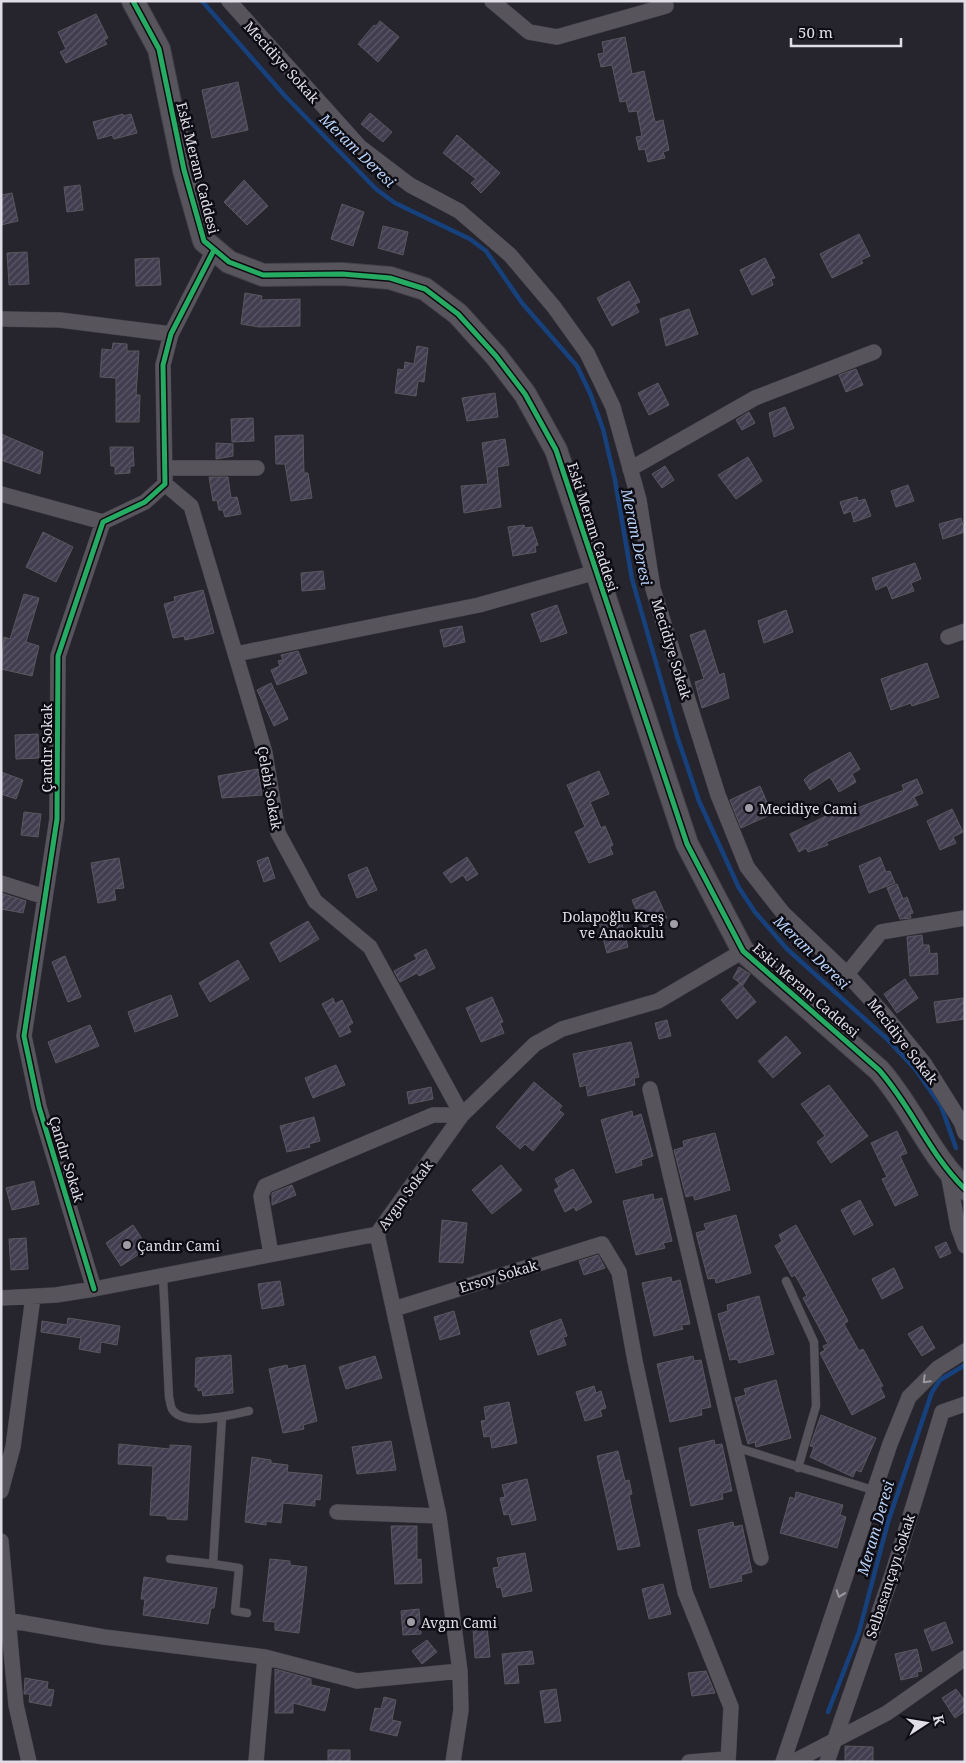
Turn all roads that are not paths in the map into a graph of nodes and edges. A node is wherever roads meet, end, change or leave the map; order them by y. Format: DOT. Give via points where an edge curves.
graph roads {
  1 [pos="133,1"];
  2 [pos="228,1"];
  3 [pos="492,1"];
  4 [pos="666,6"];
  5 [pos="214,250"];
  6 [pos="1,319"];
  7 [pos="171,334"];
  8 [pos="874,352"];
  9 [pos="165,468"];
  10 [pos="257,468"];
  11 [pos="630,468"];
  12 [pos="165,484"];
  13 [pos="1,494"];
  14 [pos="103,522"];
  15 [pos="596,572"];
  16 [pos="965,632"];
  17 [pos="948,638"];
  18 [pos="236,654"];
  19 [pos="1,883"];
  20 [pos="45,897"];
  21 [pos="965,918"];
  22 [pos="743,951"];
  23 [pos="847,974"];
  24 [pos="650,1089"];
  25 [pos="462,1115"];
  26 [pos="965,1133"];
  27 [pos="942,1163"];
  28 [pos="965,1188"];
  29 [pos="377,1234"];
  30 [pos="965,1246"];
  31 [pos="271,1254"];
  32 [pos="163,1277"];
  33 [pos="786,1281"];
  34 [pos="94,1289"];
  35 [pos="34,1297"];
  36 [pos="1,1298"];
  37 [pos="394,1308"];
  38 [pos="965,1352"];
  39 [pos="965,1404"];
  40 [pos="249,1411"];
  41 [pos="222,1417"];
  42 [pos="735,1447"];
  43 [pos="798,1468"];
  44 [pos="1,1491"];
  45 [pos="876,1491"];
  46 [pos="337,1512"];
  47 [pos="439,1516"];
  48 [pos="1,1541"];
  49 [pos="760,1558"];
  50 [pos="170,1559"];
  51 [pos="213,1564"];
  52 [pos="247,1613"];
  53 [pos="4,1619"];
  54 [pos="265,1657"];
  55 [pos="965,1658"];
  56 [pos="460,1671"];
  57 [pos="834,1741"];
  58 [pos="727,1760"];
  59 [pos="29,1762"];
  60 [pos="256,1762"];
  61 [pos="453,1762"];
  62 [pos="689,1762"];
  63 [pos="783,1762"];
  64 [pos="793,1762"];
  65 [pos="826,1762"];
  1 -- 5 [label="street, Eski Meram Caddesi" via="159,49 196,218 204,241"];
  2 -- 11 [label="street, Mecidiye Sokak" via="360,147 410,185 459,211 510,255 587,353 613,407"];
  3 -- 4 [label="street" via="528,32 557,37"];
  5 -- 7 [label="street"];
  5 -- 15 [label="street, Eski Meram Caddesi" via="229,262 263,275 342,274 390,278 425,289 458,314 525,394 556,450"];
  6 -- 7 [label="street" via="60,320"];
  7 -- 9 [label="street" via="164,365"];
  8 -- 11 [label="street" via="755,398"];
  9 -- 10 [label="street"];
  9 -- 12 [label="street"];
  11 -- 23 [label="street, Mecidiye Sokak" via="639,500 653,589 718,795 747,867 783,913"];
  12 -- 14 [label="street" via="145,502"];
  12 -- 18 [label="street, Çelebi Sokak" via="191,506"];
  13 -- 14 [label="street"];
  14 -- 20 [label="street, Çandır Sokak" via="58,656 57,818"];
  15 -- 18 [label="street" via="479,605"];
  15 -- 22 [label="street, Eski Meram Caddesi" via="687,844"];
  16 -- 17 [label="street"];
  18 -- 25 [label="street, Çelebi Sokak" via="265,753 278,833 315,901 370,947"];
  19 -- 20 [label="street"];
  20 -- 34 [label="street, Çandır Sokak" via="24,1036 39,1107"];
  21 -- 23 [label="street" via="881,932"];
  22 -- 25 [label="street, Avgın Sokak" via="658,1001 562,1029 535,1044"];
  22 -- 27 [label="street, Eski Meram Caddesi" via="879,1070 895,1088"];
  23 -- 26 [label="street, Mecidiye Sokak" via="924,1063"];
  24 -- 42 [label="street"];
  25 -- 29 [label="street, Avgın Sokak"];
  25 -- 31 [label="street" via="434,1115 265,1186 261,1196"];
  27 -- 28 [label="street, Eski Meram Caddesi"];
  27 -- 30 [label="street"];
  29 -- 31 [label="street, Avgın Sokak"];
  29 -- 37 [label="street"];
  31 -- 32 [label="street, Avgın Sokak"];
  32 -- 34 [label="street, Avgın Sokak"];
  32 -- 41 [label="lane" via="168,1397 172,1410 182,1417"];
  33 -- 43 [label="lane" via="814,1342 816,1406"];
  34 -- 35 [label="street, Avgın Sokak"];
  35 -- 36 [label="street, Avgın Sokak"];
  35 -- 44 [label="street" via="13,1448"];
  37 -- 47 [label="street"];
  37 -- 58 [label="street, Ersoy Sokak" via="602,1244 619,1272 685,1592 731,1707"];
  38 -- 45 [label="street, one-way" via="938,1368 908,1397"];
  39 -- 57 [label="street, Selbasançayı Sokak" via="942,1412"];
  40 -- 41 [label="lane"];
  41 -- 51 [label="lane"];
  42 -- 43 [label="lane"];
  42 -- 49 [label="street"];
  43 -- 45 [label="lane"];
  45 -- 63 [label="street, one-way"];
  46 -- 47 [label="street"];
  47 -- 56 [label="street"];
  48 -- 53 [label="street" via="7,1590"];
  50 -- 51 [label="lane"];
  51 -- 52 [label="lane" via="239,1568 235,1611"];
  53 -- 54 [label="street" via="104,1637"];
  53 -- 59 [label="street" via="16,1704"];
  54 -- 56 [label="street" via="358,1681"];
  54 -- 60 [label="street"];
  55 -- 57 [label="street" via="887,1713"];
  56 -- 61 [label="street" via="461,1710"];
  57 -- 64 [label="street"];
  57 -- 65 [label="street, Selbasançayı Sokak"];
  58 -- 62 [label="street"];
}
